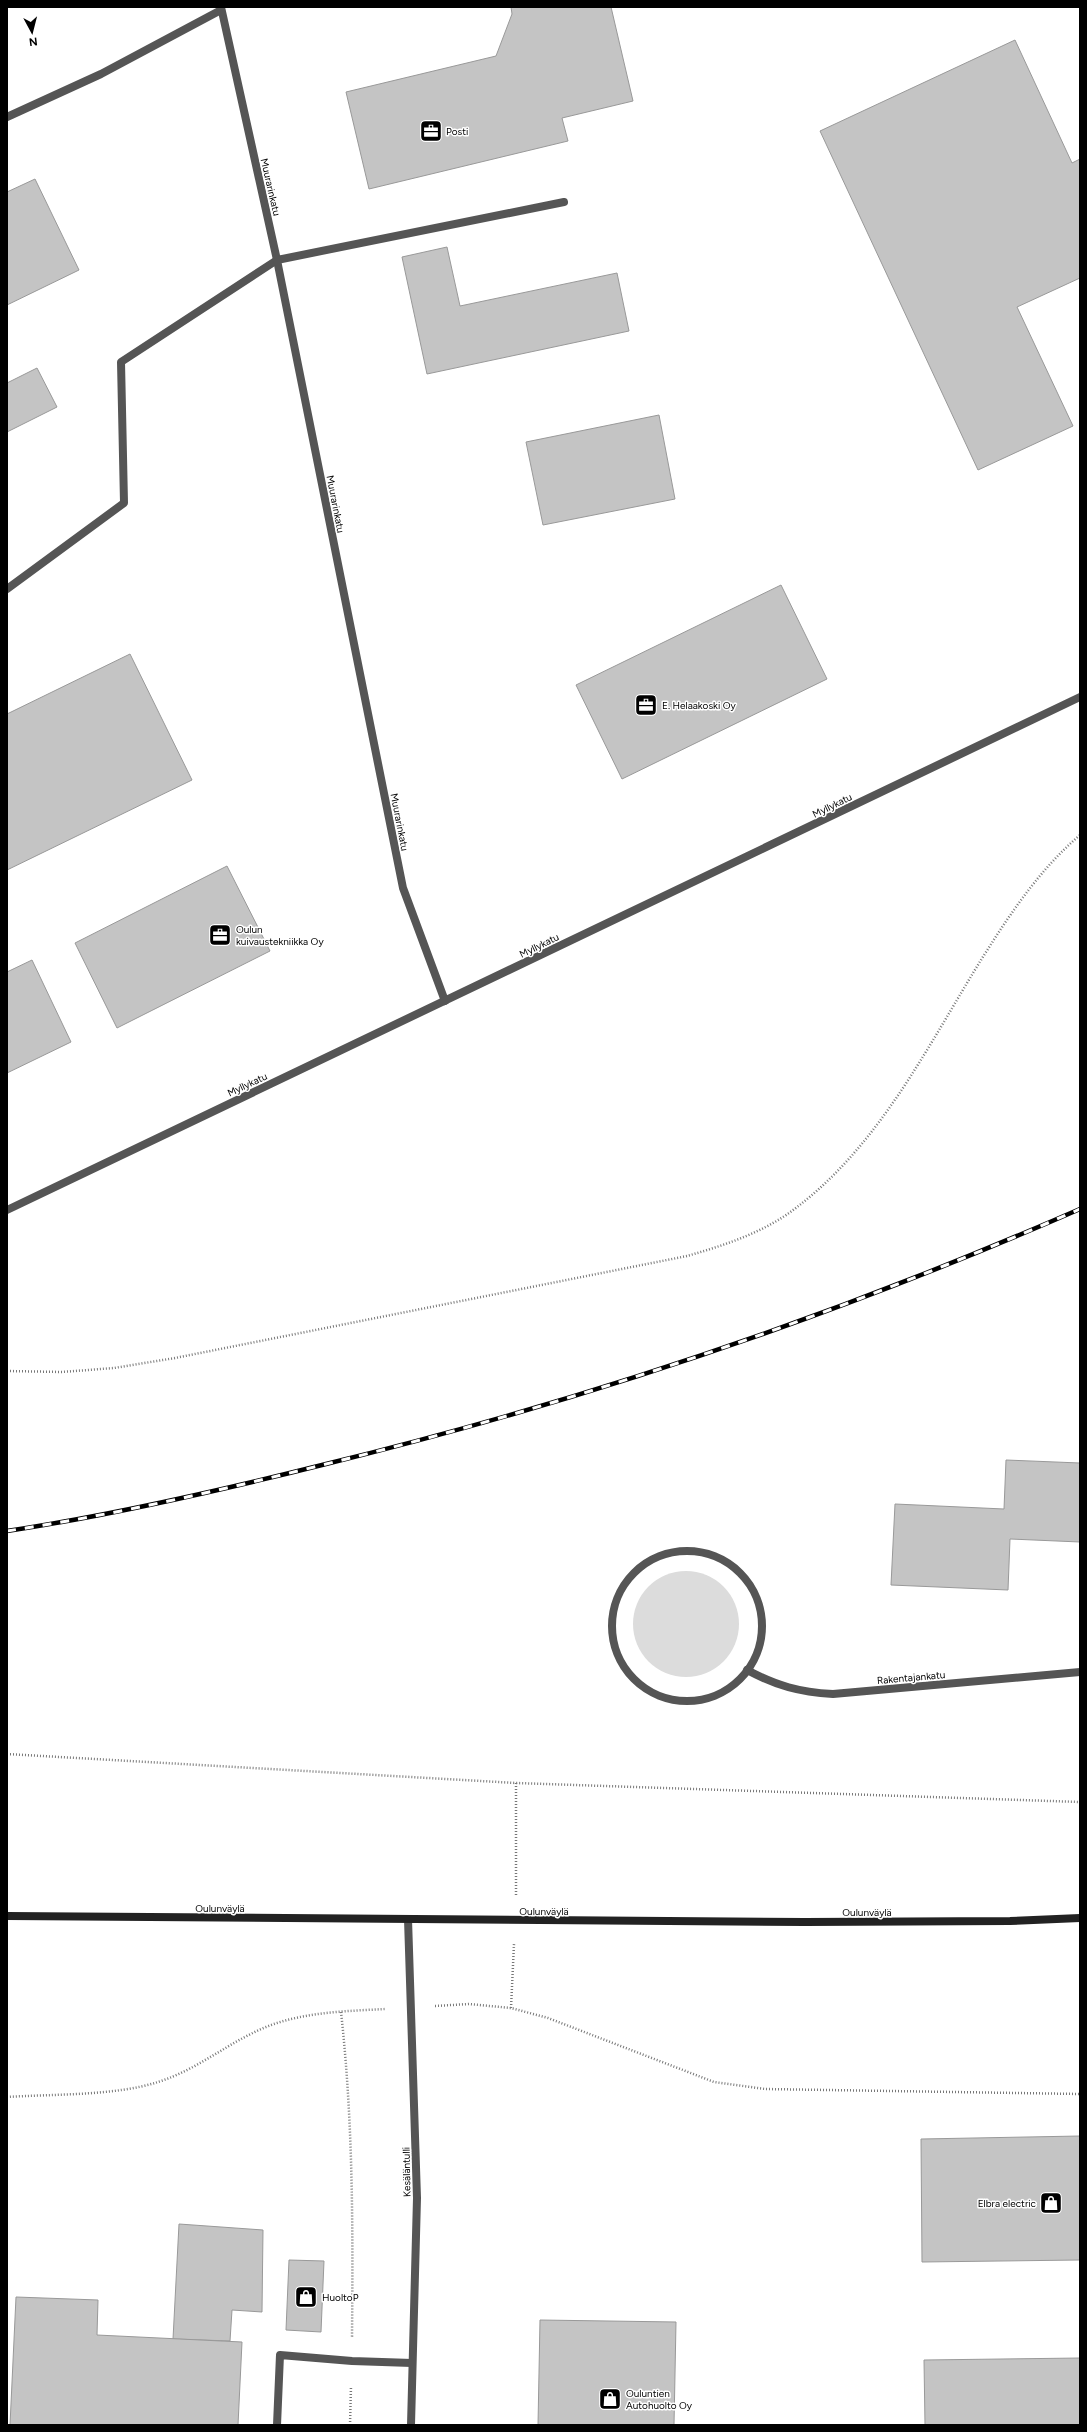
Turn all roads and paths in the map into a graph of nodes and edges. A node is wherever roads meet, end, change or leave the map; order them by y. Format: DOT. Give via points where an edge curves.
graph roads {
  1 [pos="221,9"];
  2 [pos="7,117"];
  3 [pos="564,202"];
  4 [pos="277,260"];
  5 [pos="7,589"];
  6 [pos="1080,697"];
  7 [pos="1080,835"];
  8 [pos="445,1001"];
  9 [pos="7,1210"];
  10 [pos="7,1371"];
  11 [pos="747,1670"];
  12 [pos="1080,1672"];
  13 [pos="7,1754"];
  14 [pos="1080,1802"];
  15 [pos="7,1916"];
  16 [pos="1080,1918"];
  17 [pos="408,1919"];
  18 [pos="412,2007"];
  19 [pos="342,2012"];
  20 [pos="1080,2094"];
  21 [pos="7,2097"];
  22 [pos="352,2361"];
  23 [pos="412,2363"];
  24 [pos="277,2425"];
  25 [pos="350,2425"];
  26 [pos="411,2425"];
  1 -- 2 [label="street" via="101,74"];
  1 -- 4 [label="street, Muurarinkatu"];
  3 -- 4 [label="street"];
  4 -- 5 [label="street" via="121,362 124,503"];
  4 -- 8 [label="street, Muurarinkatu" via="403,888"];
  6 -- 8 [label="street, Myllykatu"];
  7 -- 10 [label="path" via="1037,878 1010,913 883,1118 855,1153 816,1192 766,1226 720,1246 687,1256 175,1358 114,1368 62,1372"];
  8 -- 9 [label="street, Myllykatu"];
  11 -- 11 [label="street" via="740,1680 719,1695 694,1702 670,1700 647,1690 629,1674 616,1654 611,1630 614,1606 624,1584 641,1566 662,1554 686,1551 712,1555 734,1567 751,1586 761,1610 762,1635 755,1660"];
  11 -- 12 [label="street, Rakentajankatu" via="772,1683 805,1692 833,1694"];
  13 -- 14 [label="path" via="516,1783"];
  15 -- 17 [label="main road, Oulunväylä"];
  16 -- 17 [label="main road, Oulunväylä" via="805,1922"];
  17 -- 18 [label="street, Kesäläntulli"];
  18 -- 19 [label="path"];
  18 -- 20 [label="path" via="469,2004 511,2008 548,2018 687,2073 733,2086 765,2089"];
  18 -- 23 [label="street, Kesäläntulli" via="417,2198"];
  19 -- 21 [label="path" via="300,2018 267,2027 238,2040 189,2071 156,2083 118,2090"];
  19 -- 22 [label="path" via="354,2191"];
  22 -- 23 [label="street"];
  22 -- 24 [label="street" via="280,2355"];
  22 -- 25 [label="path"];
  23 -- 26 [label="street, Kesäläntulli"];
}
